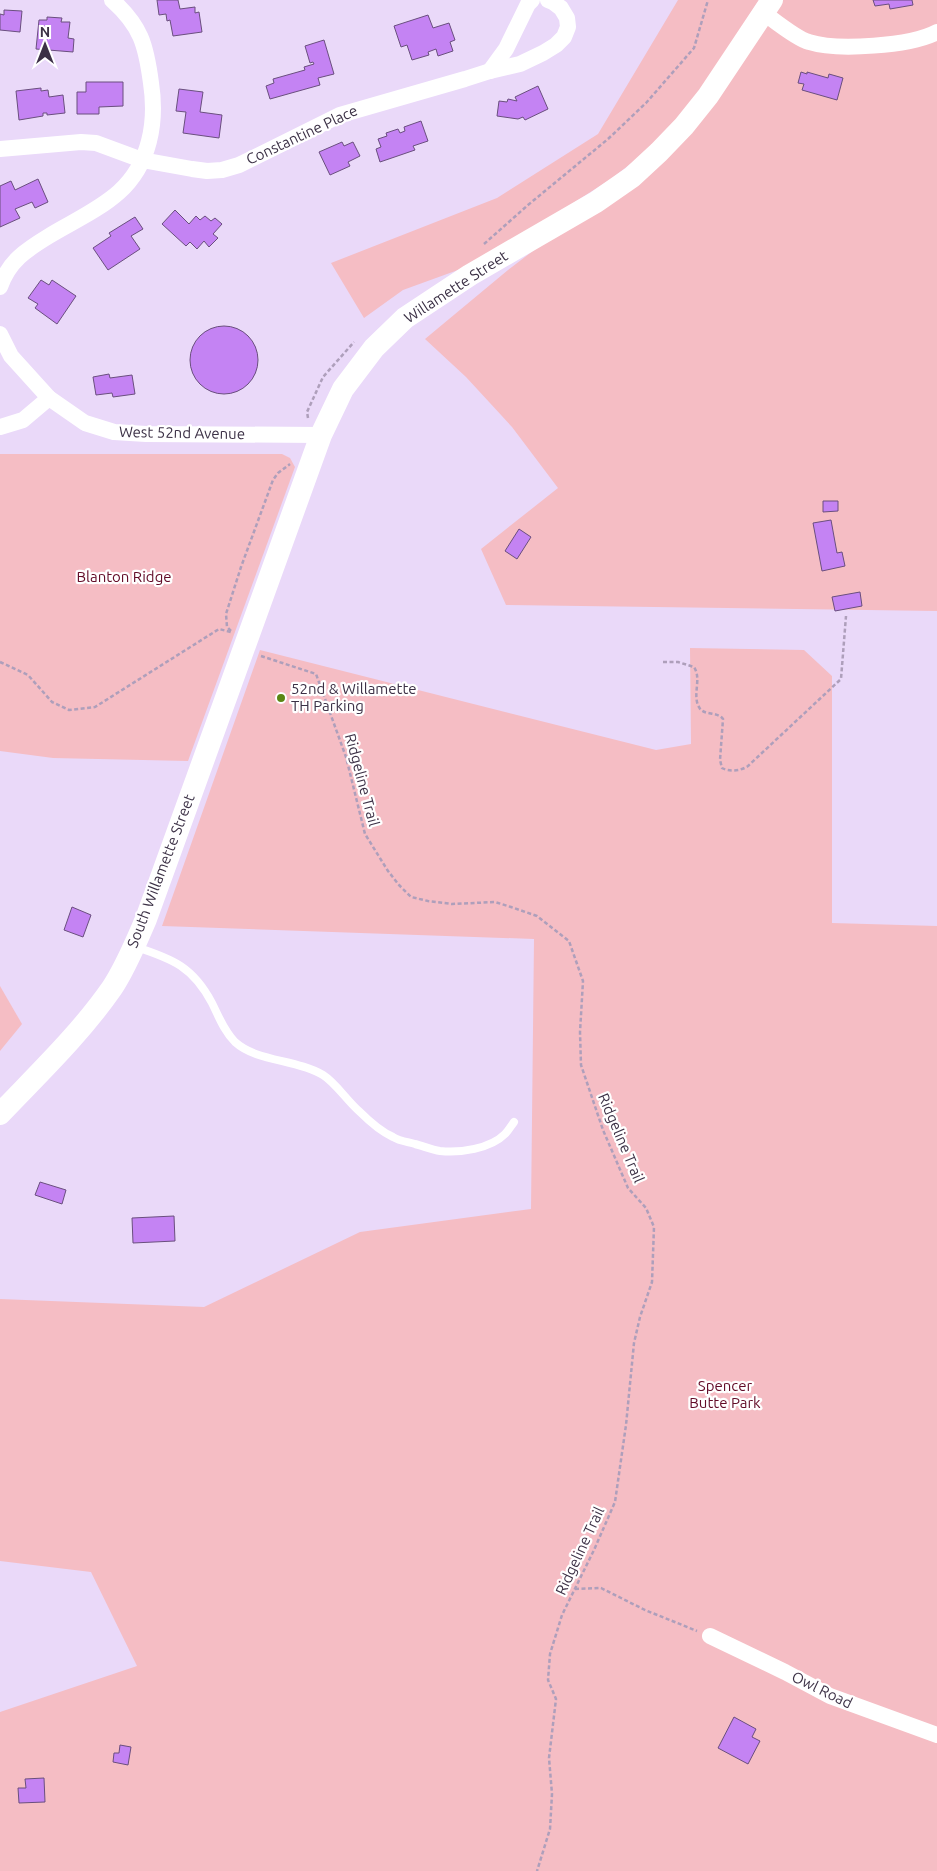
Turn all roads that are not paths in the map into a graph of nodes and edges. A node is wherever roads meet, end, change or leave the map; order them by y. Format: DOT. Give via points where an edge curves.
graph roads {
  1 [pos="112,0"];
  2 [pos="532,0"];
  3 [pos="548,0"];
  4 [pos="768,7"];
  5 [pos="937,32"];
  6 [pos="490,71"];
  7 [pos="0,149"];
  8 [pos="142,160"];
  9 [pos="0,286"];
  10 [pos="0,334"];
  11 [pos="49,398"];
  12 [pos="0,427"];
  13 [pos="321,435"];
  14 [pos="245,643"];
  15 [pos="134,946"];
  16 [pos="0,1114"];
  17 [pos="514,1122"];
  18 [pos="710,1636"];
  19 [pos="937,1735"];
  1 -- 8 [label="street" via="136,26 146,52 154,124"];
  2 -- 6 [label="street" via="506,49"];
  3 -- 6 [label="street, Constantine Place" via="562,8 567,18 564,36 556,45 520,64"];
  4 -- 5 [label="street" via="806,42 824,46 904,42"];
  4 -- 13 [label="main road, Willamette Street" via="708,96 659,152 632,177 596,202 470,275 405,318 374,348 344,389"];
  6 -- 8 [label="street, Constantine Place" via="340,115 239,165 222,170 207,171"];
  7 -- 8 [label="street, Constantine Place" via="67,142 96,143"];
  8 -- 9 [label="street" via="128,182 110,200 20,254 5,273"];
  10 -- 11 [label="street, West 52nd Avenue" via="11,356"];
  11 -- 12 [label="street" via="23,420"];
  11 -- 13 [label="street, West 52nd Avenue" via="85,423 114,432"];
  13 -- 14 [label="main road, Willamette Street"];
  14 -- 15 [label="main road, South Willamette Street"];
  15 -- 16 [label="main road, South Willamette Street" via="113,986 79,1030"];
  15 -- 17 [label="lane" via="164,956 188,970 198,980 225,1030 247,1051 294,1063 322,1075 361,1113 393,1137 439,1151 464,1150 490,1143 504,1135"];
  18 -- 19 [label="street, Owl Road" via="830,1696"];
}
